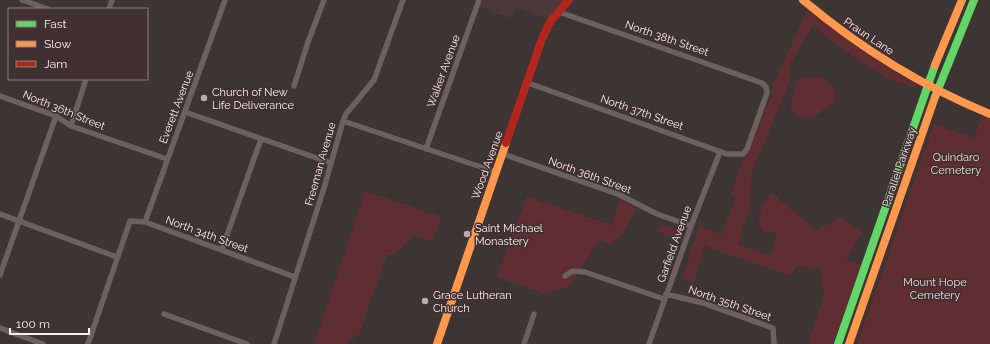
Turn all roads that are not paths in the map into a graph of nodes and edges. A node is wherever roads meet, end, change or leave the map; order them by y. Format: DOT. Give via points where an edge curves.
graph roads {
  1 [pos="22,0"];
  2 [pos="226,0"];
  3 [pos="324,0"];
  4 [pos="403,0"];
  5 [pos="479,0"];
  6 [pos="569,0"];
  7 [pos="803,0"];
  8 [pos="962,0"];
  9 [pos="974,0"];
  10 [pos="45,8"];
  11 [pos="559,12"];
  12 [pos="86,80"];
  13 [pos="528,83"];
  14 [pos="927,85"];
  15 [pos="294,86"];
  16 [pos="938,91"];
  17 [pos="0,96"];
  18 [pos="185,112"];
  19 [pos="990,114"];
  20 [pos="56,116"];
  21 [pos="343,121"];
  22 [pos="71,126"];
  23 [pos="261,139"];
  24 [pos="426,149"];
  25 [pos="747,149"];
  26 [pos="720,152"];
  27 [pos="503,154"];
  28 [pos="167,159"];
  29 [pos="331,163"];
  30 [pos="496,172"];
  31 [pos="0,214"];
  32 [pos="18,221"];
  33 [pos="145,222"];
  34 [pos="691,226"];
  35 [pos="222,249"];
  36 [pos="117,257"];
  37 [pos="0,275"];
  38 [pos="565,276"];
  39 [pos="296,277"];
  40 [pos="665,296"];
  41 [pos="164,314"];
  42 [pos="534,314"];
  43 [pos="0,328"];
  44 [pos="43,344"];
  45 [pos="88,344"];
  46 [pos="247,344"];
  47 [pos="274,344"];
  48 [pos="437,344"];
  49 [pos="524,344"];
  50 [pos="649,344"];
  51 [pos="774,344"];
  52 [pos="838,344"];
  53 [pos="849,344"];
  1 -- 10 [label="street"];
  2 -- 18 [label="street, Everett Avenue"];
  3 -- 15 [label="street"];
  4 -- 21 [label="street, Freeman Avenue" via="374,80"];
  5 -- 24 [label="street, Walker Avenue"];
  6 -- 11 [label="main road, Wood Avenue"];
  7 -- 14 [label="main road, Praun Lane" via="864,47"];
  8 -- 14 [label="main road, Parallel Parkway"];
  9 -- 16 [label="main road, Parallel Parkway"];
  11 -- 13 [label="main road, Wood Avenue" via="550,22 544,35"];
  11 -- 25 [label="street, North 38th Street" via="762,83 766,87 766,99"];
  12 -- 22 [label="street"];
  13 -- 26 [label="street, North 37th Street"];
  13 -- 27 [label="main road, Wood Avenue"];
  14 -- 16 [label="main road, Praun Lane"];
  14 -- 52 [label="main road, Parallel Parkway"];
  16 -- 19 [label="main road"];
  16 -- 53 [label="main road, Parallel Parkway"];
  17 -- 20 [label="street, North 36th Street"];
  18 -- 23 [label="street"];
  18 -- 28 [label="street, Everett Avenue"];
  20 -- 22 [label="street, North 36th Street"];
  20 -- 32 [label="street"];
  21 -- 24 [label="street"];
  21 -- 29 [label="street, Freeman Avenue"];
  22 -- 28 [label="street, North 36th Street"];
  23 -- 29 [label="street"];
  23 -- 35 [label="street"];
  24 -- 30 [label="street"];
  25 -- 26 [label="street, North 37th Street" via="738,155"];
  26 -- 34 [label="street, Garfield Avenue"];
  27 -- 30 [label="main road, Wood Avenue"];
  27 -- 34 [label="street, North 36th Street" via="626,197 657,214"];
  28 -- 33 [label="street, Everett Avenue"];
  29 -- 39 [label="street, Freeman Avenue"];
  30 -- 48 [label="main road, Wood Avenue"];
  31 -- 32 [label="street"];
  32 -- 36 [label="street"];
  32 -- 37 [label="street"];
  33 -- 35 [label="street, North 34th Street"];
  33 -- 36 [label="street" via="130,221"];
  34 -- 40 [label="street, Garfield Avenue"];
  35 -- 39 [label="street, North 34th Street"];
  36 -- 45 [label="street"];
  38 -- 40 [label="street" via="574,271 584,272"];
  39 -- 47 [label="street, Freeman Avenue"];
  40 -- 50 [label="street, Garfield Avenue"];
  40 -- 51 [label="street, North 35th Street" via="703,303 773,328"];
  41 -- 46 [label="street"];
  42 -- 49 [label="street"];
  43 -- 44 [label="street"];
}
